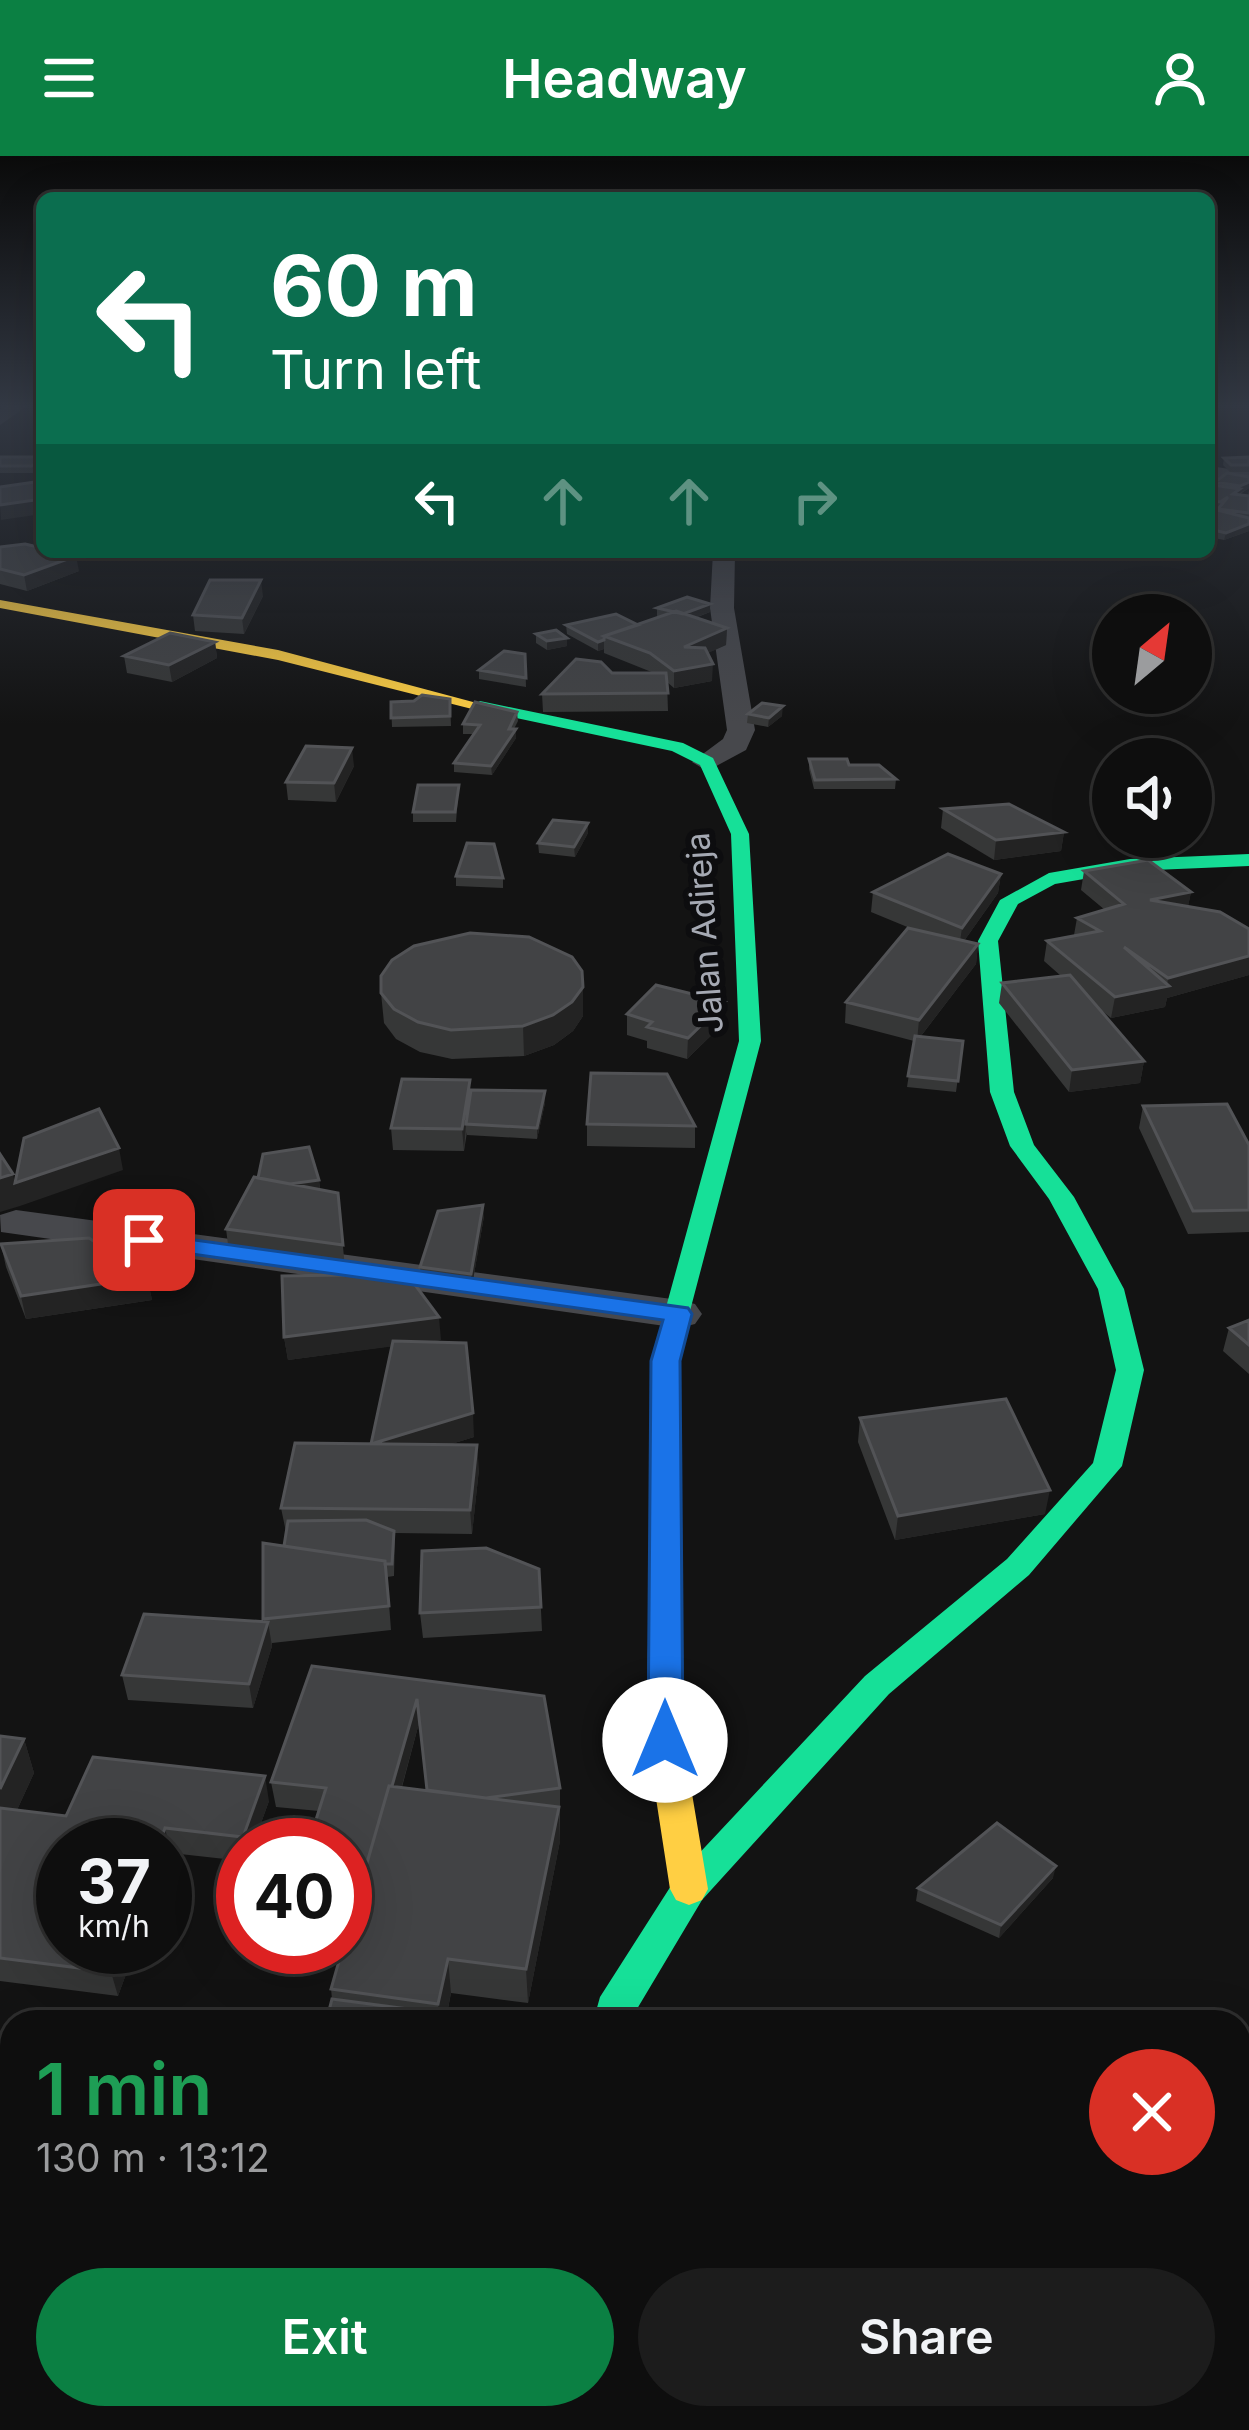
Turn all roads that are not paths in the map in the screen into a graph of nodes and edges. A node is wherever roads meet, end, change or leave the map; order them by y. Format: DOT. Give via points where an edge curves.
graph roads {
  1 [pos="724,558"];
  2 [pos="0,604"];
  3 [pos="707,762"];
  4 [pos="1249,860"];
  5 [pos="16,1223"];
  6 [pos="679,1314"];
  7 [pos="688,1889"];
  8 [pos="614,2010"];
  1 -- 3 [label="street" via="722,608 741,730 736,744"];
  2 -- 3 [label="street" via="278,655 677,747"];
  3 -- 6 [label="street, Jalan Adireja" via="740,834 750,1041"];
  4 -- 7 [label="street" via="1110,868 1049,879 1010,900 988,941 1002,1092 1022,1146 1061,1197 1111,1289 1130,1370 1107,1466 1018,1567 877,1685"];
  5 -- 6 [label="street"];
  6 -- 7 [label="street, Jalan Adireja" via="665,1361 665,1740"];
  7 -- 8 [label="street"];
}
